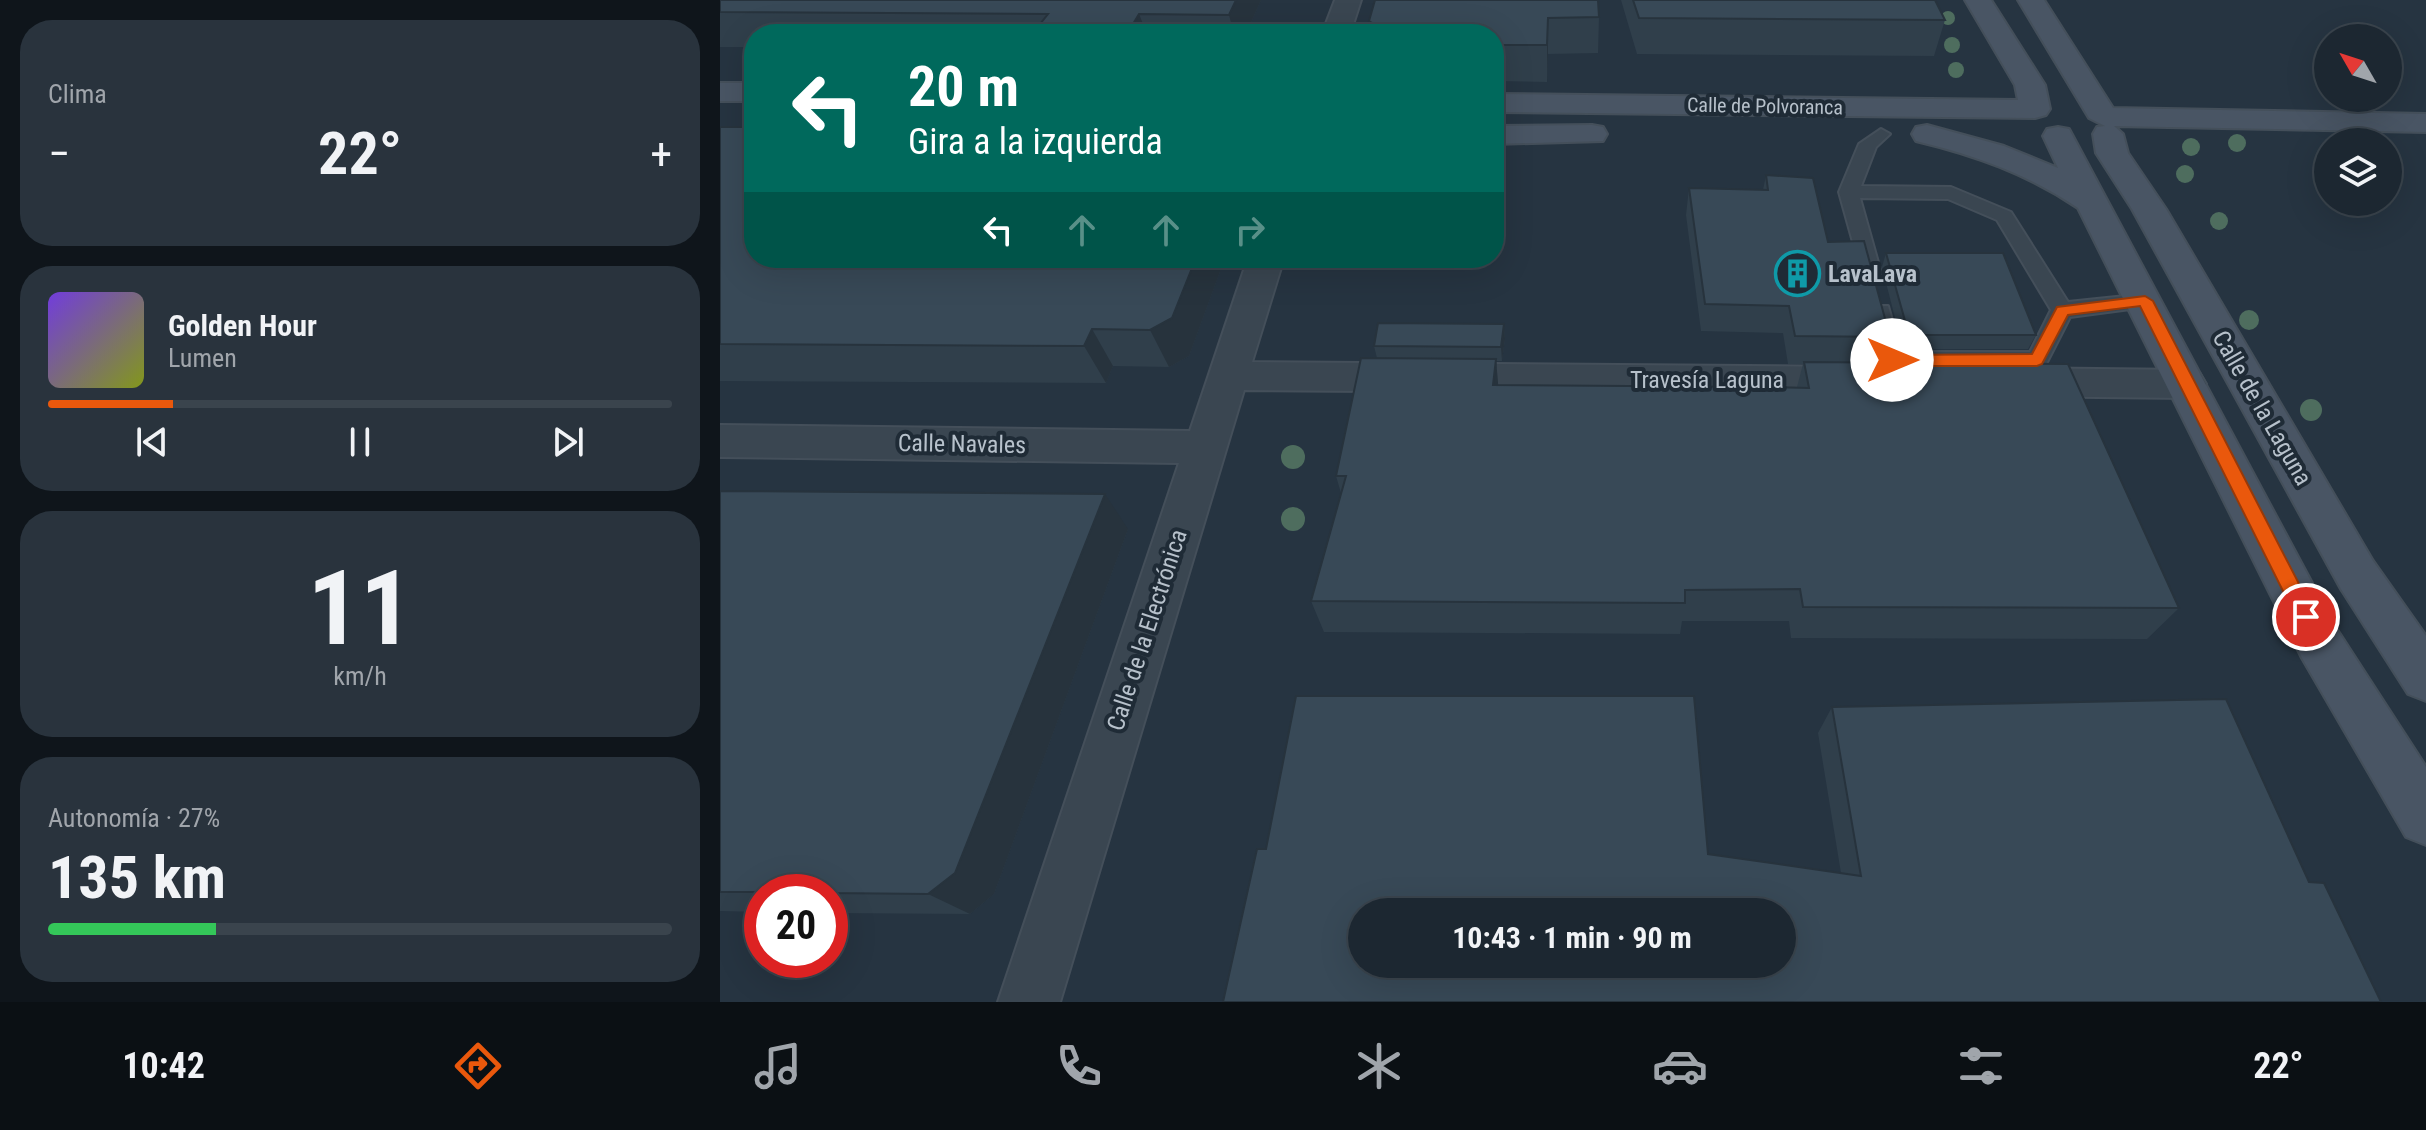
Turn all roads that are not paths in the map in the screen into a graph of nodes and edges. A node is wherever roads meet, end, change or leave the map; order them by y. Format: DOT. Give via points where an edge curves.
graph roads {
  1 [pos="1348,0"];
  2 [pos="1978,0"];
  3 [pos="2031,0"];
  4 [pos="1340,24"];
  5 [pos="2002,43"];
  6 [pos="720,92"];
  7 [pos="744,92"];
  8 [pos="1504,103"];
  9 [pos="1956,108"];
  10 [pos="2105,121"];
  11 [pos="2426,123"];
  12 [pos="2049,126"];
  13 [pos="1614,134"];
  14 [pos="1677,134"];
  15 [pos="1881,134"];
  16 [pos="1927,134"];
  17 [pos="1504,135"];
  18 [pos="1849,192"];
  19 [pos="2092,202"];
  20 [pos="1263,268"];
  21 [pos="2145,301"];
  22 [pos="2062,310"];
  23 [pos="1228,376"];
  24 [pos="2186,384"];
  25 [pos="720,441"];
  26 [pos="1204,447"];
  27 [pos="2426,678"];
  28 [pos="2426,817"];
  29 [pos="1029,1002"];
  1 -- 4 [label="street"];
  2 -- 5 [label="street"];
  3 -- 10 [label="street, Calle de la Laguna"];
  5 -- 9 [label="street" via="1996,66"];
  5 -- 12 [label="street"];
  6 -- 7 [label="street"];
  8 -- 9 [label="street, Calle de Polvoranca"];
  9 -- 12 [label="street, Calle de Polvoranca"];
  10 -- 11 [label="street"];
  10 -- 12 [label="street" via="2082,141"];
  10 -- 27 [label="street, Calle de la Laguna" via="2112,153 2357,575"];
  12 -- 16 [label="street, Calle de Polvoranca"];
  12 -- 19 [label="street"];
  13 -- 17 [label="street"];
  14 -- 15 [label="street, Calle de Polvoranca"];
  15 -- 16 [label="street, Calle de Polvoranca"];
  15 -- 18 [label="lane" via="1868,144"];
  16 -- 19 [label="street, Calle de Polvoranca" via="1997,151 2054,176"];
  18 -- 22 [label="lane" via="1951,193 2004,216"];
  18 -- 22 [label="lane" via="1892,360 2037,360"];
  19 -- 21 [label="street"];
  20 -- 23 [label="street, Calle de la Electrónica"];
  21 -- 22 [label="lane"];
  21 -- 24 [label="street"];
  23 -- 24 [label="street, Travesía Laguna"];
  23 -- 26 [label="street, Calle de la Electrónica"];
  24 -- 28 [label="street" via="2319,643"];
  25 -- 26 [label="street, Calle Navales"];
  26 -- 29 [label="street, Calle de la Electrónica"];
}
